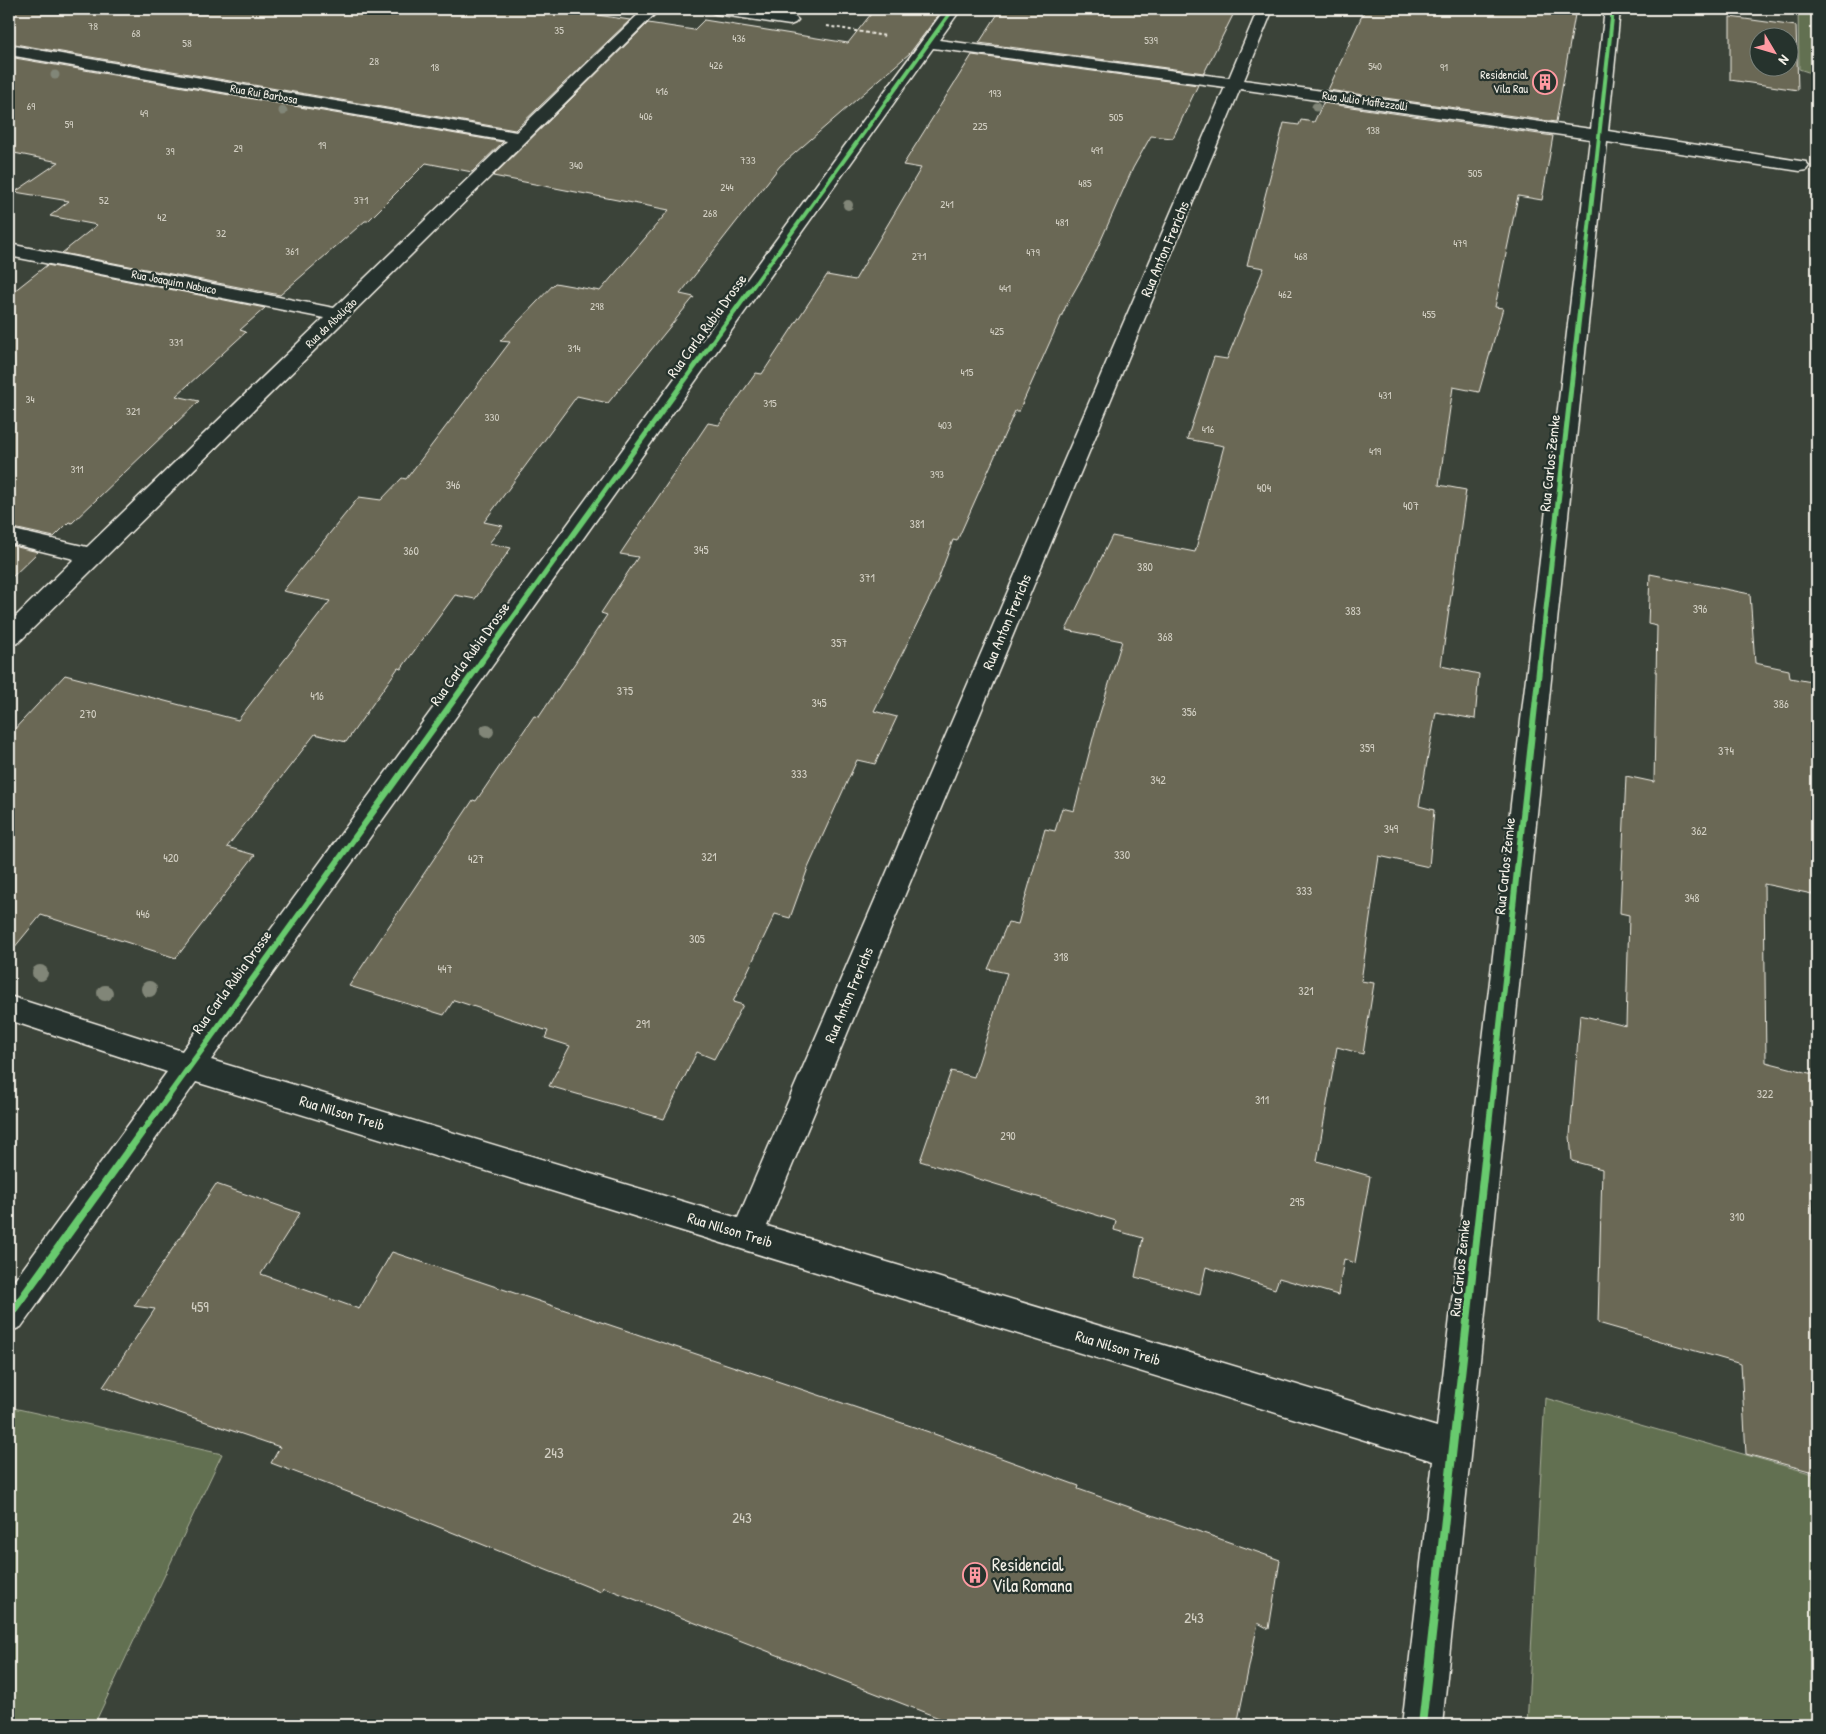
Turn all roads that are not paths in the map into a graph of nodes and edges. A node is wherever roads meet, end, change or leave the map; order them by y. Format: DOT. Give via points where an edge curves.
graph roads {
  1 [pos="652,9"];
  2 [pos="716,9"];
  3 [pos="953,9"];
  4 [pos="1266,9"];
  5 [pos="1613,9"];
  6 [pos="790,20"];
  7 [pos="928,43"];
  8 [pos="9,50"];
  9 [pos="1235,83"];
  10 [pos="1600,134"];
  11 [pos="520,138"];
  12 [pos="1800,166"];
  13 [pos="9,250"];
  14 [pos="339,314"];
  15 [pos="9,536"];
  16 [pos="91,556"];
  17 [pos="9,637"];
  18 [pos="9,1008"];
  19 [pos="187,1066"];
  20 [pos="747,1236"];
  21 [pos="9,1316"];
  22 [pos="1452,1449"];
  23 [pos="1422,1725"];
  1 -- 11 [label="street, Rua da Abolição"];
  2 -- 6 [label="street"];
  3 -- 7 [label="street, Rua Carla Rubia Drosse"];
  4 -- 9 [label="street, Rua Anton Frerichs"];
  5 -- 10 [label="street, Rua Carlos Zemke"];
  7 -- 9 [label="street, Rua Julio Maffezzolli"];
  7 -- 19 [label="street, Rua Carla Rubia Drosse"];
  8 -- 11 [label="street, Rua Rui Barbosa"];
  9 -- 10 [label="street, Rua Julio Maffezzolli"];
  9 -- 20 [label="street, Rua Anton Frerichs"];
  10 -- 12 [label="street, Rua Julio Maffezzolli"];
  10 -- 22 [label="street, Rua Carlos Zemke"];
  11 -- 14 [label="street, Rua da Abolição"];
  13 -- 14 [label="street, Rua Joaquim Nabuco"];
  14 -- 16 [label="street, Rua da Abolição"];
  15 -- 16 [label="street"];
  16 -- 17 [label="street, Rua da Abolição"];
  18 -- 19 [label="street, Rua Nilson Treib"];
  19 -- 20 [label="street, Rua Nilson Treib"];
  19 -- 21 [label="street, Rua Carla Rubia Drosse"];
  20 -- 22 [label="street, Rua Nilson Treib"];
  22 -- 23 [label="street, Rua Carlos Zemke"];
}
